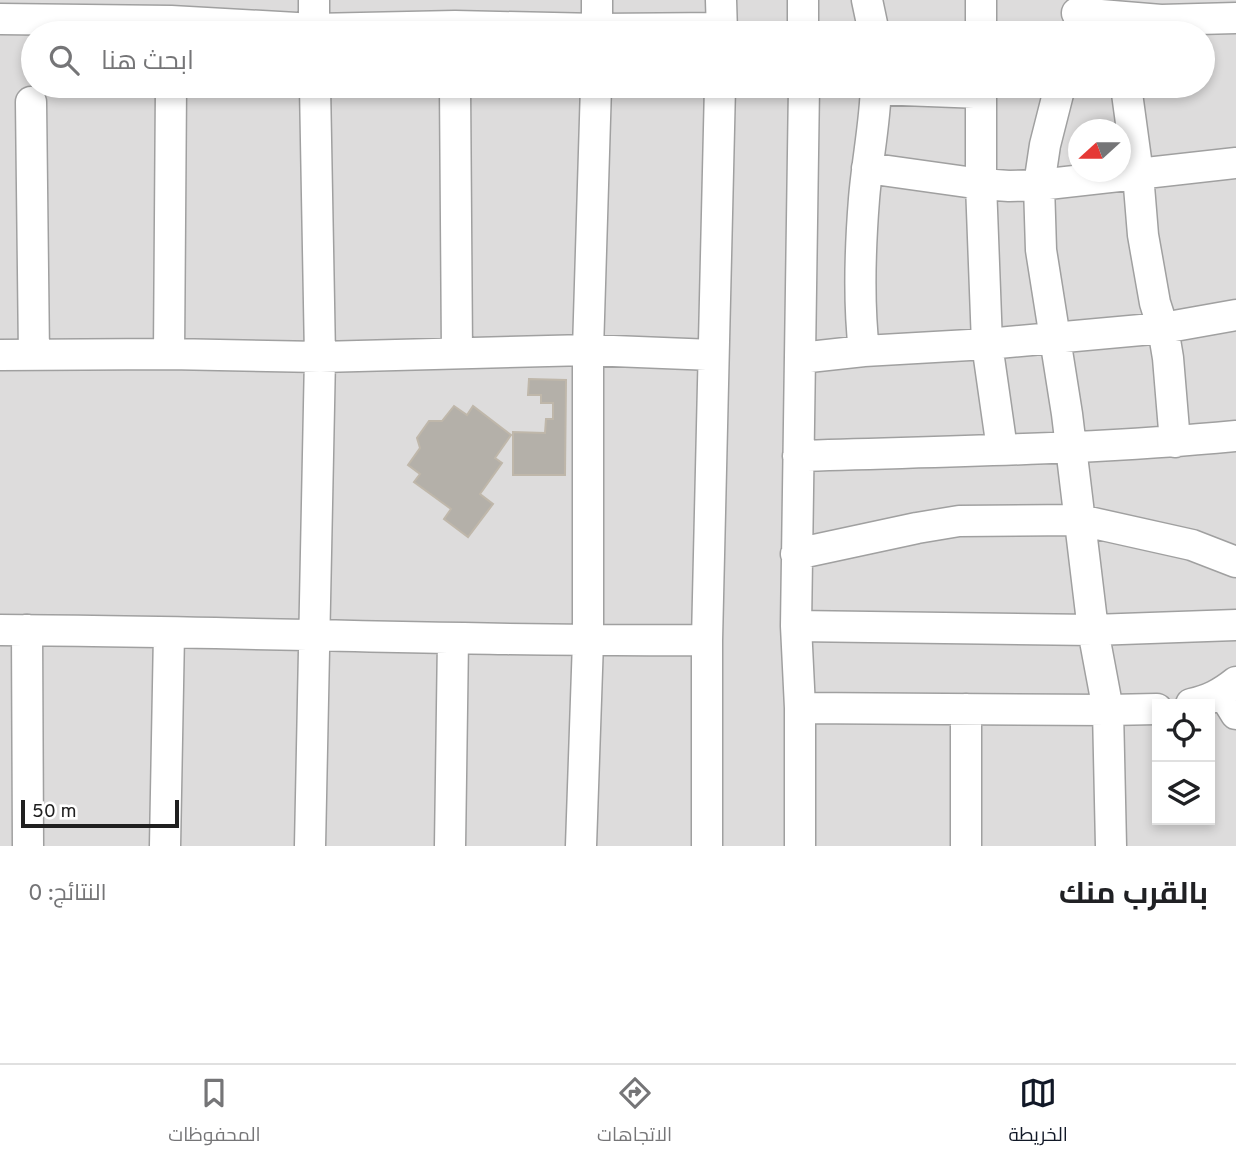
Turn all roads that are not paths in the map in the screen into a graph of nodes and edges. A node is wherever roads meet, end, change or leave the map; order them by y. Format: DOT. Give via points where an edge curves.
graph roads {
  1 [pos="803,0"];
  2 [pos="867,0"];
  3 [pos="981,0"];
  4 [pos="36,10"];
  5 [pos="1076,15"];
  6 [pos="1119,17"];
  7 [pos="171,18"];
  8 [pos="1236,18"];
  9 [pos="0,19"];
  10 [pos="455,20"];
  11 [pos="314,21"];
  12 [pos="597,21"];
  13 [pos="722,21"];
  14 [pos="803,21"];
  15 [pos="871,21"];
  16 [pos="981,21"];
  17 [pos="171,98"];
  18 [pos="315,98"];
  19 [pos="455,98"];
  20 [pos="596,98"];
  21 [pos="720,98"];
  22 [pos="804,98"];
  23 [pos="875,98"];
  24 [pos="981,98"];
  25 [pos="1057,98"];
  26 [pos="1128,98"];
  27 [pos="31,102"];
  28 [pos="1236,163"];
  29 [pos="867,168"];
  30 [pos="1138,174"];
  31 [pos="981,184"];
  32 [pos="1039,185"];
  33 [pos="1236,315"];
  34 [pos="1163,328"];
  35 [pos="1054,337"];
  36 [pos="987,344"];
  37 [pos="588,350"];
  38 [pos="864,351"];
  39 [pos="457,353"];
  40 [pos="169,354"];
  41 [pos="0,355"];
  42 [pos="34,355"];
  43 [pos="713,355"];
  44 [pos="320,357"];
  45 [pos="800,358"];
  46 [pos="1236,436"];
  47 [pos="1175,442"];
  48 [pos="1002,449"];
  49 [pos="1072,449"];
  50 [pos="798,456"];
  51 [pos="1080,520"];
  52 [pos="796,554"];
  53 [pos="1236,562"];
  54 [pos="1236,625"];
  55 [pos="796,626"];
  56 [pos="14,630"];
  57 [pos="1093,630"];
  58 [pos="170,633"];
  59 [pos="315,635"];
  60 [pos="453,639"];
  61 [pos="707,640"];
  62 [pos="588,641"];
  63 [pos="1232,696"];
  64 [pos="1210,699"];
  65 [pos="800,708"];
  66 [pos="966,709"];
  67 [pos="1152,709"];
  68 [pos="1108,710"];
  69 [pos="28,846"];
  70 [pos="165,846"];
  71 [pos="310,846"];
  72 [pos="450,846"];
  73 [pos="581,846"];
  74 [pos="707,846"];
  75 [pos="800,846"];
  76 [pos="966,846"];
  77 [pos="1111,846"];
  1 -- 14 [label="street"];
  2 -- 15 [label="street"];
  3 -- 16 [label="street"];
  4 -- 7 [label="street"];
  4 -- 9 [label="street"];
  5 -- 6 [label="street"];
  6 -- 8 [label="street"];
  7 -- 11 [label="street"];
  10 -- 11 [label="street"];
  10 -- 12 [label="street"];
  12 -- 13 [label="street"];
  17 -- 40 [label="street"];
  18 -- 44 [label="street"];
  19 -- 39 [label="street"];
  20 -- 37 [label="street"];
  21 -- 43 [label="street"];
  22 -- 45 [label="street"];
  23 -- 29 [label="street"];
  24 -- 31 [label="street"];
  25 -- 32 [label="street"];
  26 -- 30 [label="street"];
  27 -- 42 [label="street"];
  28 -- 30 [label="street"];
  29 -- 31 [label="street"];
  29 -- 38 [label="street" via="859,281"];
  30 -- 32 [label="street"];
  30 -- 34 [label="street" via="1143,235"];
  31 -- 32 [label="street"];
  31 -- 36 [label="street"];
  32 -- 35 [label="street" via="1041,250"];
  33 -- 34 [label="street"];
  34 -- 35 [label="street"];
  34 -- 47 [label="street"];
  35 -- 36 [label="street"];
  35 -- 49 [label="street"];
  36 -- 38 [label="street"];
  36 -- 48 [label="street"];
  37 -- 39 [label="street"];
  37 -- 43 [label="street"];
  37 -- 62 [label="street"];
  38 -- 45 [label="street"];
  39 -- 44 [label="street"];
  40 -- 42 [label="street"];
  40 -- 44 [label="street"];
  41 -- 42 [label="street"];
  43 -- 61 [label="street"];
  44 -- 59 [label="street"];
  45 -- 50 [label="street"];
  46 -- 47 [label="street"];
  47 -- 49 [label="street"];
  48 -- 49 [label="street"];
  48 -- 50 [label="street"];
  49 -- 51 [label="street"];
  50 -- 52 [label="street"];
  51 -- 52 [label="street" via="917,527"];
  51 -- 53 [label="street" via="1192,545"];
  51 -- 57 [label="street"];
  52 -- 55 [label="street"];
  54 -- 57 [label="street"];
  55 -- 57 [label="street"];
  55 -- 65 [label="street"];
  56 -- 58 [label="street"];
  56 -- 69 [label="street"];
  57 -- 68 [label="street"];
  58 -- 59 [label="street"];
  58 -- 70 [label="street"];
  59 -- 60 [label="street"];
  59 -- 71 [label="street"];
  60 -- 62 [label="street"];
  60 -- 72 [label="street"];
  61 -- 62 [label="street"];
  61 -- 74 [label="street"];
  62 -- 73 [label="street"];
  63 -- 64 [label="street"];
  65 -- 66 [label="street"];
  65 -- 75 [label="street"];
  66 -- 68 [label="street"];
  66 -- 76 [label="street"];
  67 -- 68 [label="street"];
  68 -- 77 [label="street"];
}
